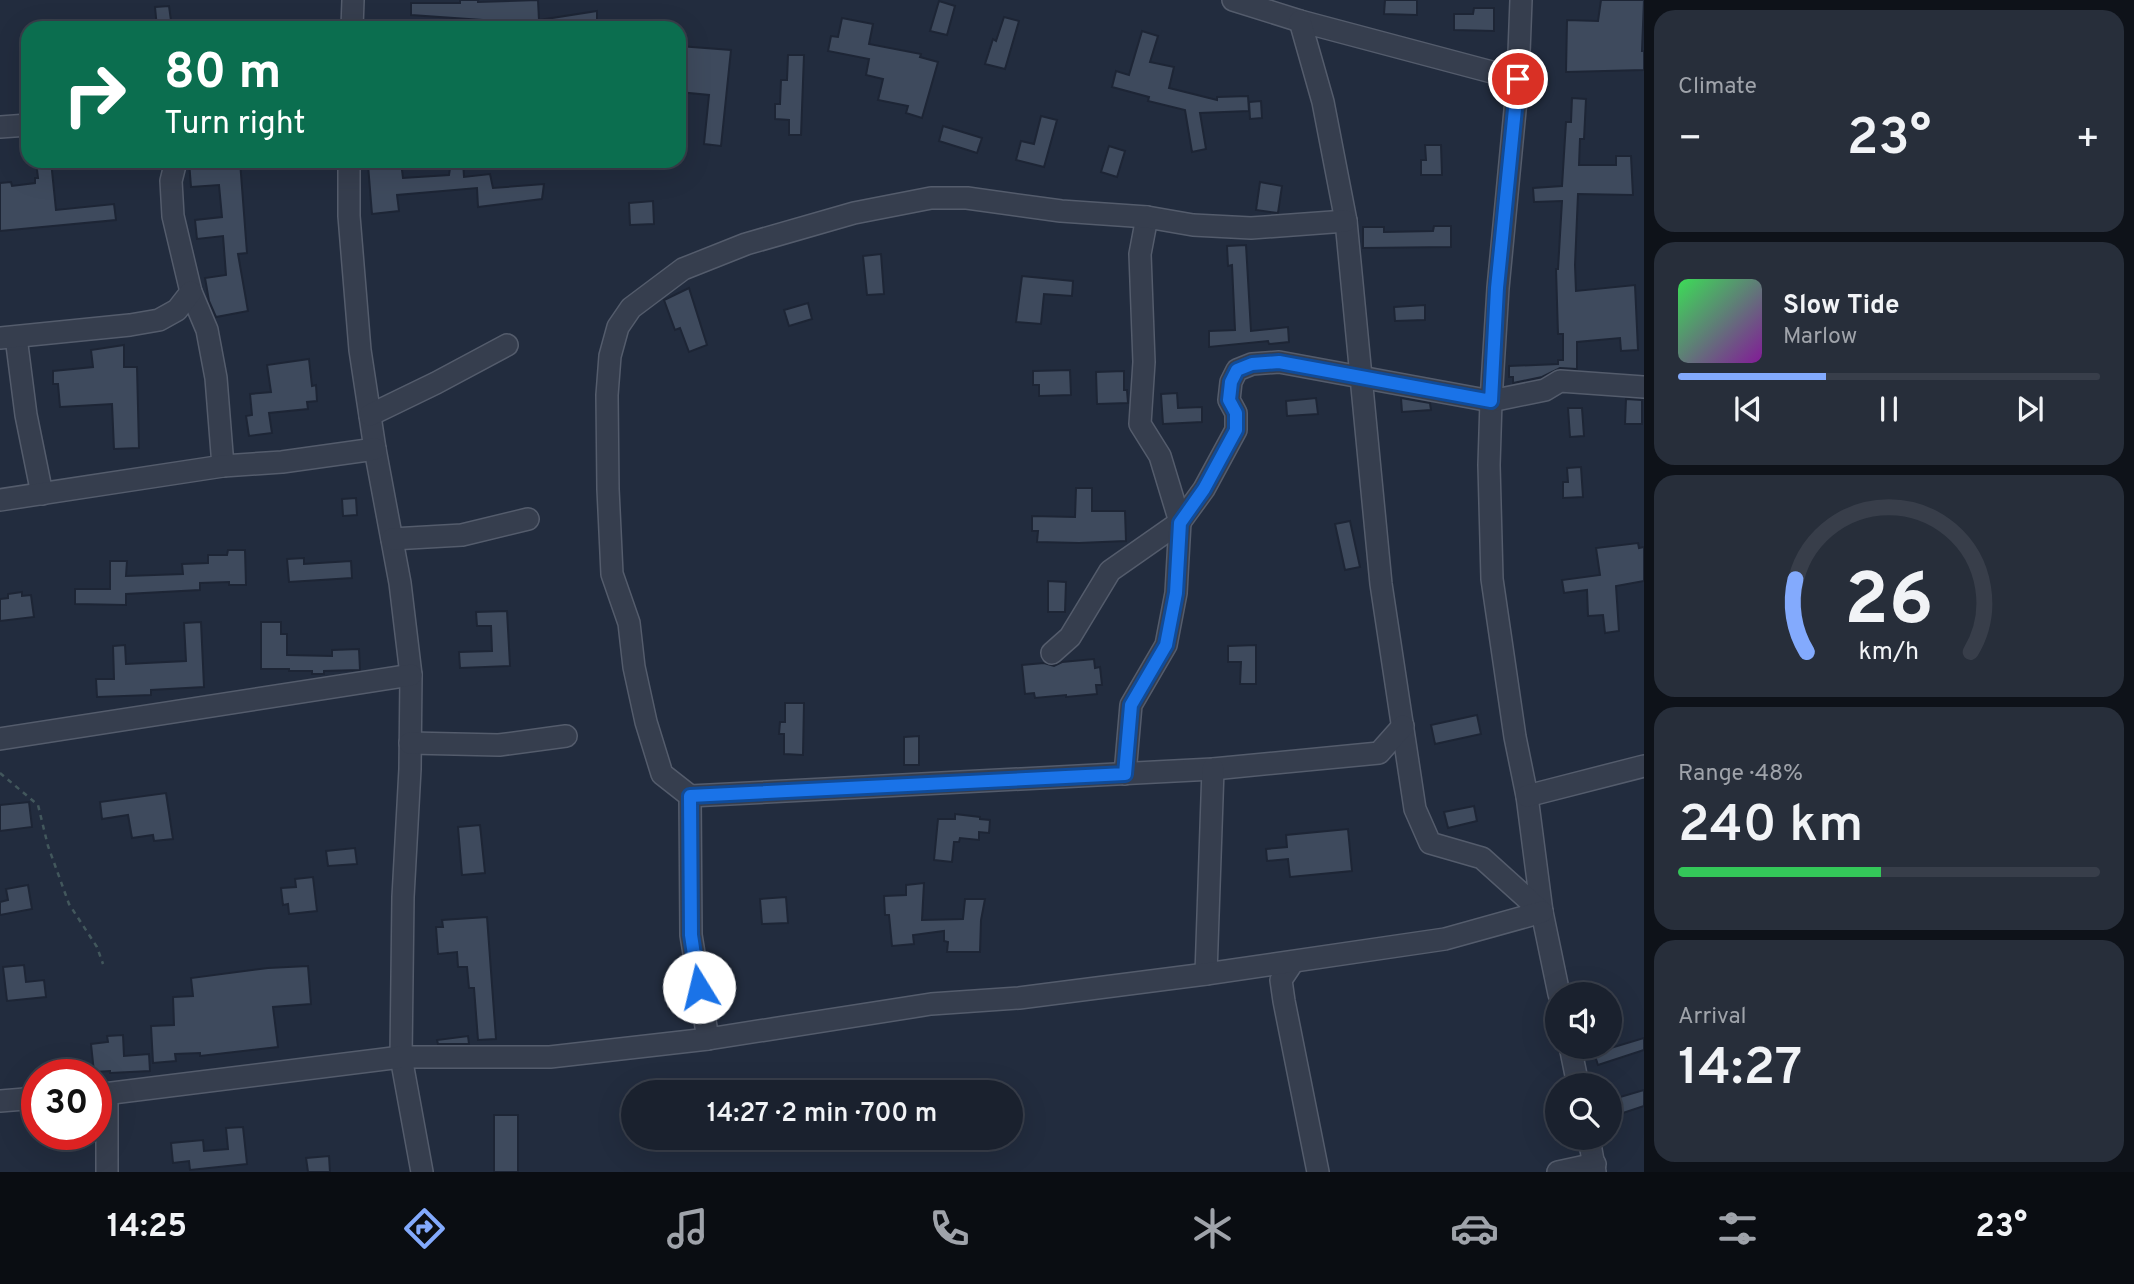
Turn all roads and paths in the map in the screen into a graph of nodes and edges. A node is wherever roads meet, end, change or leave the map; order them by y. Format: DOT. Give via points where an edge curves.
graph roads {
  1 [pos="353,0"];
  2 [pos="1233,0"];
  3 [pos="1521,0"];
  4 [pos="352,21"];
  5 [pos="1300,22"];
  6 [pos="1518,79"];
  7 [pos="21,126"];
  8 [pos="0,127"];
  9 [pos="174,168"];
  10 [pos="349,168"];
  11 [pos="1147,217"];
  12 [pos="1346,221"];
  13 [pos="191,292"];
  14 [pos="8,337"];
  15 [pos="507,345"];
  16 [pos="1360,377"];
  17 [pos="1644,387"];
  18 [pos="1491,401"];
  19 [pos="370,415"];
  20 [pos="375,449"];
  21 [pos="223,466"];
  22 [pos="42,494"];
  23 [pos="0,500"];
  24 [pos="528,519"];
  25 [pos="1180,523"];
  26 [pos="391,539"];
  27 [pos="1052,653"];
  28 [pos="411,675"];
  29 [pos="1403,726"];
  30 [pos="566,736"];
  31 [pos="0,739"];
  32 [pos="410,743"];
  33 [pos="1644,766"];
  34 [pos="1213,769"];
  35 [pos="0,773"];
  36 [pos="1125,774"];
  37 [pos="690,796"];
  38 [pos="1527,796"];
  39 [pos="1542,912"];
  40 [pos="1293,962"];
  41 [pos="103,964"];
  42 [pos="1206,974"];
  43 [pos="1557,982"];
  44 [pos="708,1039"];
  45 [pos="401,1057"];
  46 [pos="112,1093"];
  47 [pos="21,1099"];
  48 [pos="0,1101"];
  49 [pos="106,1150"];
  50 [pos="1591,1150"];
  51 [pos="1595,1168"];
  52 [pos="107,1172"];
  53 [pos="422,1172"];
  54 [pos="1318,1172"];
  55 [pos="1558,1172"];
  1 -- 4 [label="street"];
  2 -- 5 [label="street"];
  3 -- 6 [label="street"];
  5 -- 6 [label="street"];
  5 -- 12 [label="street" via="1323,102"];
  6 -- 18 [label="street"];
  7 -- 8 [label="street"];
  9 -- 13 [label="street" via="173,216"];
  10 -- 19 [label="street" via="360,350"];
  11 -- 12 [label="street" via="1251,229"];
  11 -- 25 [label="street" via="1140,254 1140,424 1160,456"];
  11 -- 37 [label="street" via="931,198 854,213 746,244 683,269 631,308 618,327 607,395 612,574 629,623 646,722 662,774"];
  12 -- 16 [label="street"];
  13 -- 14 [label="street" via="177,310 159,320"];
  13 -- 21 [label="street" via="207,330 216,378"];
  14 -- 22 [label="street"];
  15 -- 19 [label="street"];
  16 -- 18 [label="street"];
  16 -- 25 [label="street" via="1279,362 1237,370 1229,400 1236,413 1236,430"];
  16 -- 29 [label="street" via="1381,584"];
  17 -- 18 [label="street" via="1560,381 1545,390"];
  18 -- 38 [label="street" via="1492,579"];
  19 -- 20 [label="street"];
  20 -- 21 [label="street"];
  20 -- 26 [label="street"];
  21 -- 22 [label="street"];
  22 -- 23 [label="street"];
  24 -- 26 [label="street" via="462,535"];
  25 -- 27 [label="street" via="1110,570 1070,636"];
  25 -- 36 [label="street" via="1176,593 1166,645 1131,705"];
  26 -- 28 [label="street"];
  28 -- 31 [label="street"];
  28 -- 32 [label="street"];
  29 -- 34 [label="street" via="1379,753"];
  29 -- 39 [label="street" via="1415,809 1430,844 1482,858"];
  30 -- 32 [label="street" via="499,745"];
  32 -- 45 [label="street"];
  33 -- 38 [label="street"];
  34 -- 36 [label="street"];
  34 -- 42 [label="street"];
  35 -- 41 [label="path" via="38,805 69,904"];
  36 -- 37 [label="street"];
  37 -- 44 [label="street" via="691,935"];
  38 -- 39 [label="street"];
  39 -- 40 [label="street" via="1446,939"];
  39 -- 43 [label="street"];
  40 -- 42 [label="street"];
  40 -- 54 [label="street" via="1282,980 1284,1001"];
  42 -- 44 [label="street" via="1019,998 931,1004"];
  44 -- 45 [label="street" via="550,1056"];
  45 -- 46 [label="street"];
  45 -- 53 [label="street"];
  47 -- 48 [label="street"];
  49 -- 52 [label="street"];
  50 -- 51 [label="street"];
  51 -- 55 [label="street"];
}
